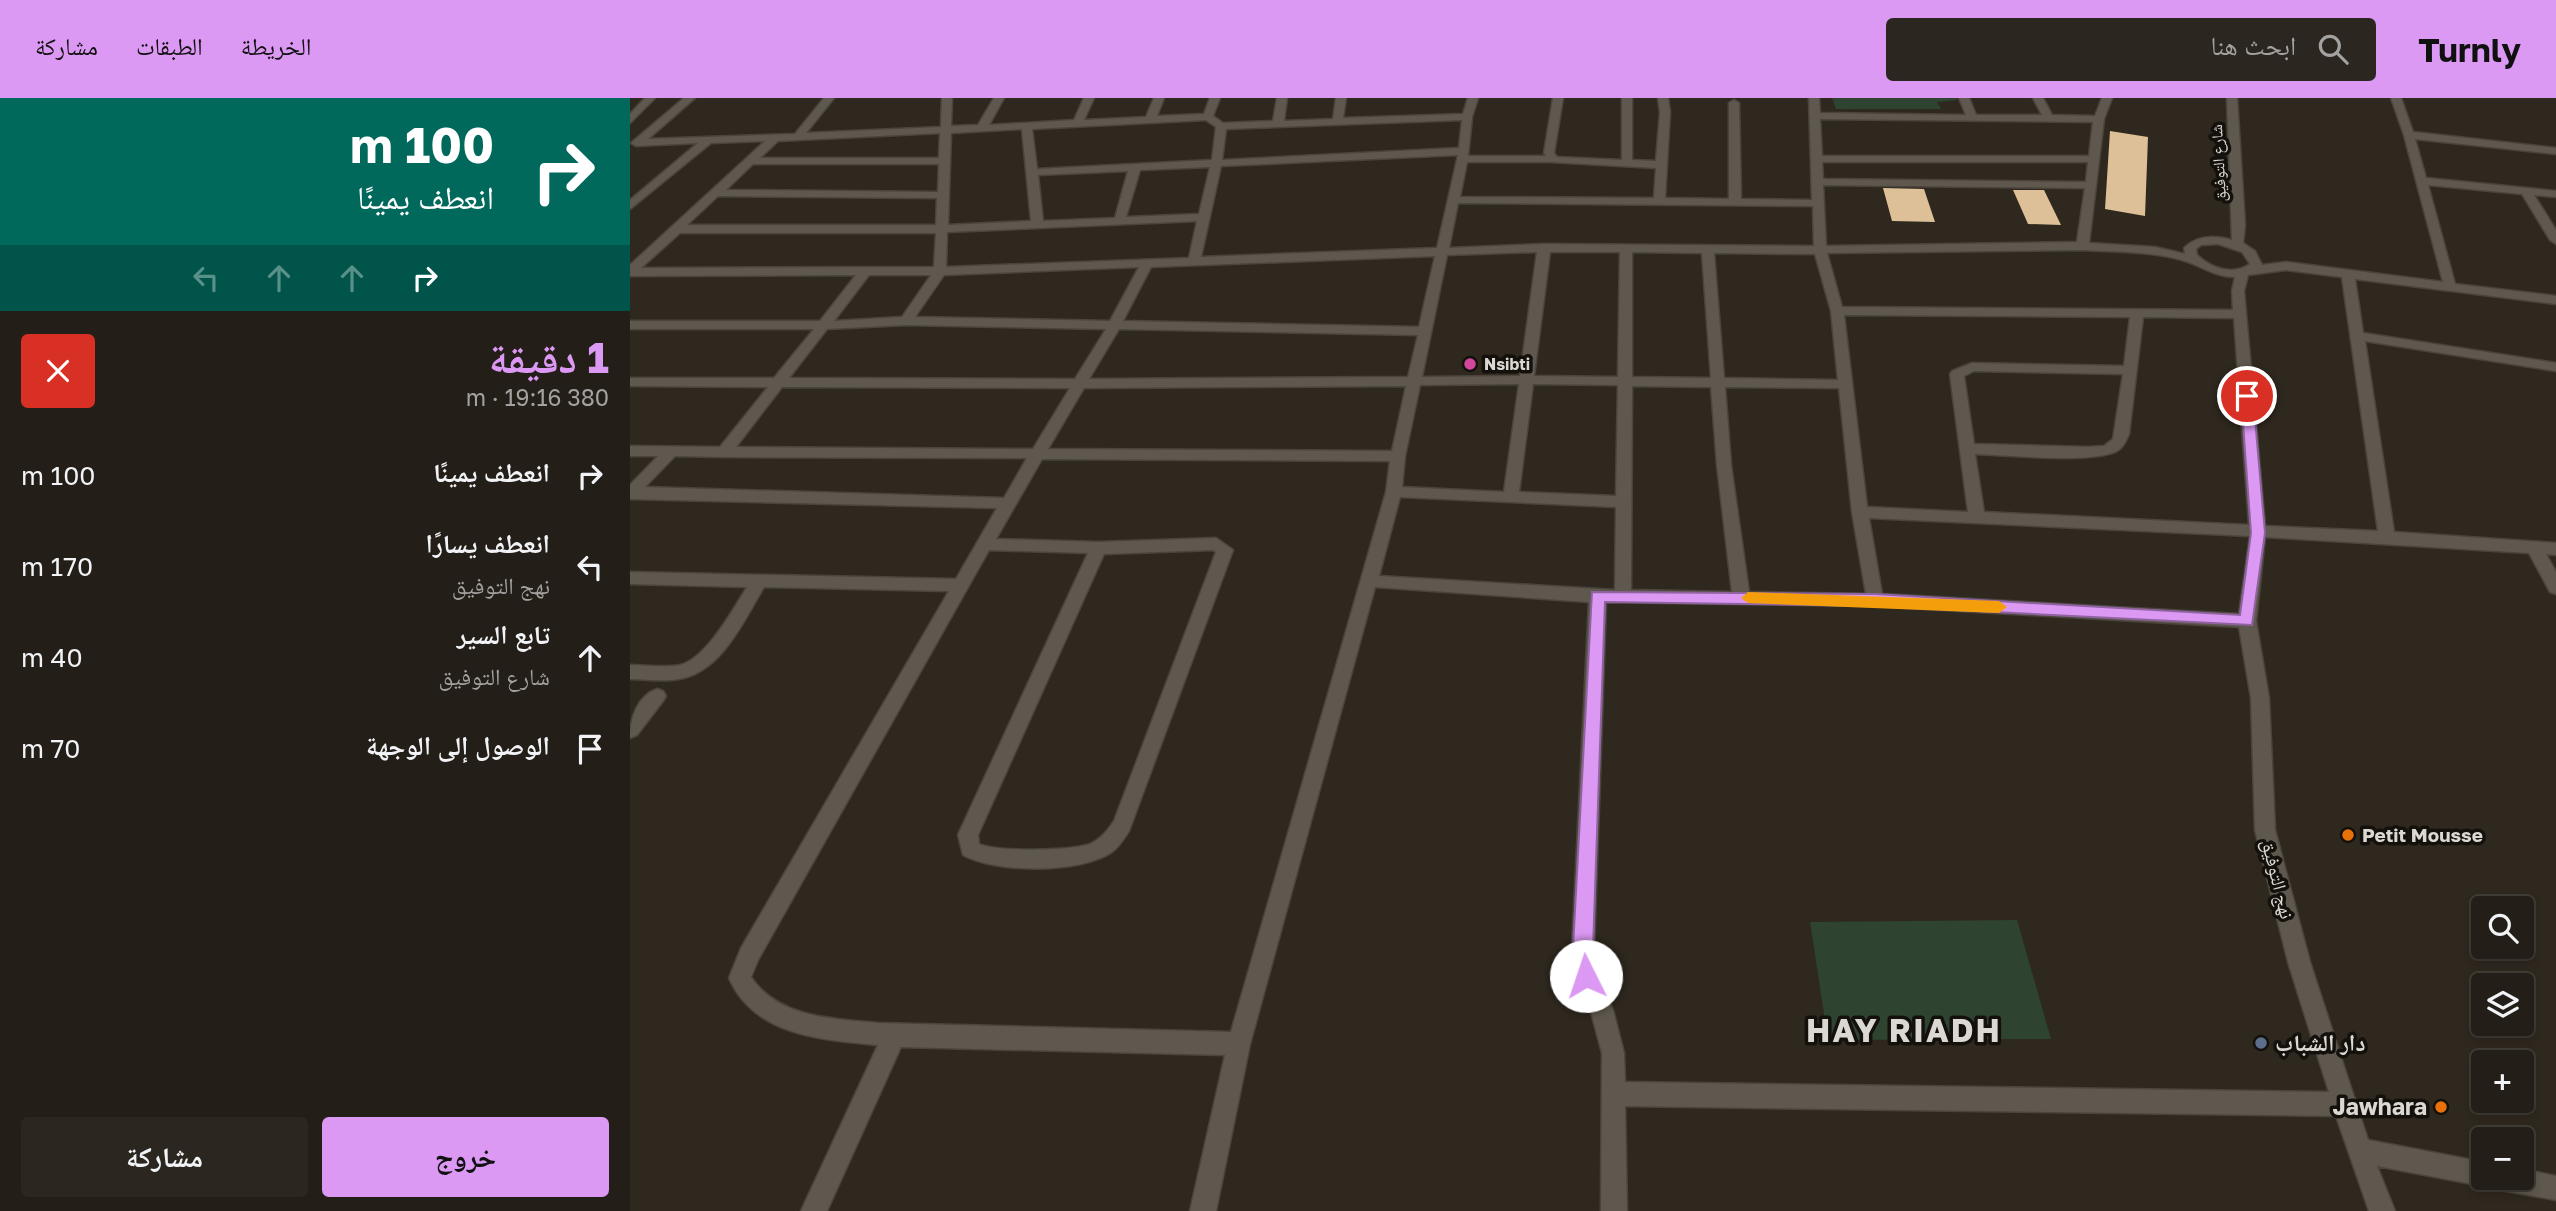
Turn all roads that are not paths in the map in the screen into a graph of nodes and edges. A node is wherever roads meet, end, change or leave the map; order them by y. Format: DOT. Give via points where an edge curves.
graph roads {
  1 [pos="650,98"];
  2 [pos="690,98"];
  3 [pos="829,98"];
  4 [pos="947,98"];
  5 [pos="999,98"];
  6 [pos="1089,98"];
  7 [pos="1159,98"];
  8 [pos="1215,98"];
  9 [pos="1282,98"];
  10 [pos="1341,98"];
  11 [pos="1473,98"];
  12 [pos="1558,98"];
  13 [pos="1627,98"];
  14 [pos="1663,98"];
  15 [pos="1814,98"];
  16 [pos="1964,98"];
  17 [pos="2038,98"];
  18 [pos="2107,98"];
  19 [pos="2220,98"];
  20 [pos="2396,98"];
  21 [pos="2232,99"];
  22 [pos="1734,103"];
  23 [pos="1816,116"];
  24 [pos="1972,116"];
  25 [pos="1208,117"];
  26 [pos="1467,117"];
  27 [pos="2048,117"];
  28 [pos="2099,119"];
  29 [pos="630,120"];
  30 [pos="1150,120"];
  31 [pos="1338,121"];
  32 [pos="1079,123"];
  33 [pos="1278,124"];
  34 [pos="1027,126"];
  35 [pos="1221,126"];
  36 [pos="981,128"];
  37 [pos="945,131"];
  38 [pos="2409,135"];
  39 [pos="798,137"];
  40 [pos="775,138"];
  41 [pos="707,141"];
  42 [pos="634,145"];
  43 [pos="2556,151"];
  44 [pos="1463,155"];
  45 [pos="1551,159"];
  46 [pos="1818,159"];
  47 [pos="2096,159"];
  48 [pos="751,160"];
  49 [pos="1217,160"];
  50 [pos="944,161"];
  51 [pos="1627,164"];
  52 [pos="1662,166"];
  53 [pos="1135,167"];
  54 [pos="1034,172"];
  55 [pos="2422,181"];
  56 [pos="1819,182"];
  57 [pos="2091,185"];
  58 [pos="2526,191"];
  59 [pos="716,193"];
  60 [pos="2556,194"];
  61 [pos="943,195"];
  62 [pos="1453,200"];
  63 [pos="1659,202"];
  64 [pos="1735,203"];
  65 [pos="1818,203"];
  66 [pos="630,206"];
  67 [pos="1205,217"];
  68 [pos="1120,219"];
  69 [pos="1037,224"];
  70 [pos="2239,225"];
  71 [pos="676,229"];
  72 [pos="944,229"];
  73 [pos="2556,240"];
  74 [pos="2199,242"];
  75 [pos="2237,245"];
  76 [pos="2083,246"];
  77 [pos="1708,247"];
  78 [pos="1544,248"];
  79 [pos="1626,250"];
  80 [pos="1820,250"];
  81 [pos="1441,251"];
  82 [pos="2155,251"];
  83 [pos="2250,253"];
  84 [pos="2195,260"];
  85 [pos="1194,261"];
  86 [pos="1147,263"];
  87 [pos="2286,266"];
  88 [pos="2208,268"];
  89 [pos="940,271"];
  90 [pos="2247,271"];
  91 [pos="865,272"];
  92 [pos="2348,273"];
  93 [pos="2451,287"];
  94 [pos="2238,291"];
  95 [pos="2556,300"];
  96 [pos="1837,311"];
  97 [pos="2137,313"];
  98 [pos="2240,314"];
  99 [pos="906,321"];
  100 [pos="630,325"];
  101 [pos="827,325"];
  102 [pos="1114,326"];
  103 [pos="1427,331"];
  104 [pos="2357,336"];
  105 [pos="2556,368"];
  106 [pos="2132,370"];
  107 [pos="1416,380"];
  108 [pos="1527,380"];
  109 [pos="778,381"];
  110 [pos="630,382"];
  111 [pos="1625,383"];
  112 [pos="1717,383"];
  113 [pos="1080,384"];
  114 [pos="1846,384"];
  115 [pos="1967,449"];
  116 [pos="630,451"];
  117 [pos="671,451"];
  118 [pos="724,452"];
  119 [pos="1037,456"];
  120 [pos="1398,456"];
  121 [pos="1394,492"];
  122 [pos="631,493"];
  123 [pos="1511,498"];
  124 [pos="1623,502"];
  125 [pos="1008,503"];
  126 [pos="1860,512"];
  127 [pos="1977,519"];
  128 [pos="2258,533"];
  129 [pos="2387,537"];
  130 [pos="986,544"];
  131 [pos="1098,548"];
  132 [pos="2535,548"];
  133 [pos="2556,549"];
  134 [pos="630,578"];
  135 [pos="1369,581"];
  136 [pos="759,582"];
  137 [pos="962,585"];
  138 [pos="2556,588"];
  139 [pos="1623,594"];
  140 [pos="1598,596"];
  141 [pos="1741,597"];
  142 [pos="1875,600"];
  143 [pos="2247,621"];
  144 [pos="630,671"];
  145 [pos="657,696"];
  146 [pos="630,730"];
  147 [pos="895,1035"];
  148 [pos="1239,1044"];
  149 [pos="1615,1094"];
  150 [pos="2344,1104"];
  151 [pos="2359,1150"];
  152 [pos="2471,1172"];
  153 [pos="2534,1184"];
  154 [pos="2556,1188"];
  155 [pos="814,1211"];
  156 [pos="1203,1211"];
  157 [pos="1614,1211"];
  158 [pos="2382,1211"];
  1 -- 29 [label="street"];
  2 -- 42 [label="street"];
  3 -- 39 [label="street"];
  4 -- 37 [label="street"];
  5 -- 36 [label="street"];
  6 -- 32 [label="street"];
  7 -- 30 [label="street"];
  8 -- 25 [label="street"];
  9 -- 33 [label="street"];
  10 -- 31 [label="street"];
  11 -- 26 [label="street"];
  12 -- 45 [label="street"];
  13 -- 51 [label="street"];
  14 -- 52 [label="street"];
  15 -- 23 [label="street"];
  16 -- 24 [label="street"];
  17 -- 27 [label="street"];
  18 -- 28 [label="street"];
  19 -- 21 [label="street"];
  20 -- 38 [label="street"];
  21 -- 70 [label="street, شارع التوفيق"];
  22 -- 64 [label="street"];
  23 -- 24 [label="street"];
  23 -- 46 [label="street"];
  24 -- 27 [label="street"];
  25 -- 30 [label="street"];
  25 -- 35 [label="street"];
  26 -- 31 [label="street"];
  26 -- 44 [label="street"];
  27 -- 28 [label="street"];
  28 -- 47 [label="street"];
  30 -- 32 [label="street"];
  31 -- 33 [label="street"];
  32 -- 34 [label="street"];
  33 -- 35 [label="street"];
  34 -- 36 [label="street"];
  34 -- 54 [label="street"];
  35 -- 49 [label="street"];
  36 -- 37 [label="street"];
  37 -- 39 [label="street"];
  37 -- 50 [label="street"];
  38 -- 43 [label="street"];
  38 -- 55 [label="street"];
  39 -- 40 [label="street"];
  40 -- 41 [label="street"];
  40 -- 48 [label="street"];
  41 -- 42 [label="street"];
  41 -- 66 [label="street"];
  44 -- 45 [label="street"];
  44 -- 49 [label="street"];
  44 -- 62 [label="street"];
  45 -- 51 [label="street"];
  46 -- 47 [label="street"];
  46 -- 56 [label="street"];
  47 -- 57 [label="street"];
  48 -- 50 [label="street"];
  48 -- 59 [label="street"];
  49 -- 53 [label="street"];
  49 -- 67 [label="street"];
  50 -- 61 [label="street"];
  51 -- 52 [label="street"];
  52 -- 63 [label="street"];
  53 -- 54 [label="street"];
  53 -- 68 [label="street"];
  54 -- 69 [label="street"];
  55 -- 58 [label="street"];
  55 -- 93 [label="street"];
  56 -- 57 [label="street"];
  56 -- 65 [label="street"];
  57 -- 76 [label="street"];
  58 -- 60 [label="street"];
  58 -- 73 [label="street"];
  59 -- 61 [label="street"];
  59 -- 71 [label="street"];
  61 -- 72 [label="street"];
  62 -- 63 [label="street"];
  62 -- 81 [label="street"];
  63 -- 64 [label="street"];
  64 -- 65 [label="street"];
  65 -- 80 [label="street"];
  67 -- 68 [label="street"];
  67 -- 85 [label="street"];
  68 -- 69 [label="street"];
  69 -- 72 [label="street"];
  70 -- 74 [label="street, شارع التوفيق"];
  70 -- 75 [label="street, شارع التوفيق"];
  71 -- 72 [label="street"];
  71 -- 91 [label="street" via="630,272"];
  72 -- 89 [label="street"];
  74 -- 75 [label="street"];
  74 -- 82 [label="street"];
  74 -- 84 [label="street" via="2190,251"];
  75 -- 83 [label="street"];
  76 -- 80 [label="street"];
  76 -- 82 [label="street"];
  77 -- 79 [label="street"];
  77 -- 80 [label="street"];
  77 -- 112 [label="street"];
  78 -- 79 [label="street"];
  78 -- 81 [label="street"];
  78 -- 108 [label="street"];
  79 -- 111 [label="street"];
  80 -- 96 [label="street"];
  81 -- 85 [label="street"];
  81 -- 103 [label="street"];
  82 -- 84 [label="street"];
  83 -- 87 [label="street"];
  83 -- 90 [label="street" via="2256,261"];
  84 -- 88 [label="street"];
  85 -- 86 [label="street"];
  86 -- 89 [label="street"];
  86 -- 102 [label="street"];
  87 -- 90 [label="street"];
  87 -- 92 [label="street"];
  88 -- 90 [label="street"];
  88 -- 94 [label="street"];
  89 -- 91 [label="street"];
  89 -- 99 [label="street"];
  90 -- 94 [label="street"];
  91 -- 101 [label="street"];
  92 -- 93 [label="street"];
  92 -- 104 [label="street"];
  93 -- 95 [label="street"];
  94 -- 98 [label="street"];
  96 -- 97 [label="street"];
  96 -- 114 [label="street"];
  97 -- 98 [label="street"];
  97 -- 106 [label="street"];
  98 -- 128 [label="street"];
  99 -- 101 [label="street"];
  99 -- 102 [label="street"];
  100 -- 101 [label="street"];
  101 -- 109 [label="street"];
  102 -- 103 [label="street"];
  102 -- 113 [label="street"];
  103 -- 107 [label="street"];
  104 -- 105 [label="street"];
  104 -- 129 [label="street"];
  106 -- 115 [label="street" via="2122,434 2112,449"];
  106 -- 115 [label="street" via="1972,367 1962,371 1956,380"];
  107 -- 108 [label="street"];
  107 -- 113 [label="street"];
  107 -- 120 [label="street"];
  108 -- 111 [label="street"];
  108 -- 123 [label="street"];
  109 -- 110 [label="street"];
  109 -- 113 [label="street"];
  109 -- 118 [label="street"];
  111 -- 112 [label="street"];
  111 -- 124 [label="street"];
  112 -- 114 [label="street"];
  112 -- 141 [label="street"];
  113 -- 119 [label="street"];
  114 -- 126 [label="street"];
  115 -- 127 [label="street"];
  116 -- 117 [label="street"];
  117 -- 118 [label="street"];
  117 -- 122 [label="street"];
  118 -- 119 [label="street"];
  119 -- 120 [label="street"];
  119 -- 125 [label="street"];
  120 -- 121 [label="street"];
  121 -- 123 [label="street"];
  121 -- 135 [label="street"];
  122 -- 125 [label="street"];
  123 -- 124 [label="street"];
  124 -- 139 [label="street"];
  125 -- 130 [label="street"];
  126 -- 127 [label="street"];
  126 -- 142 [label="street"];
  127 -- 128 [label="street"];
  128 -- 129 [label="street"];
  128 -- 143 [label="street, نهج التوفيق"];
  129 -- 132 [label="street"];
  130 -- 131 [label="street"];
  130 -- 137 [label="street"];
  131 -- 131 [label="street" via="1216,544 1225,550 1122,825 1112,839 1093,853 1075,857 974,854 968,835"];
  132 -- 133 [label="street"];
  132 -- 138 [label="street"];
  134 -- 136 [label="street"];
  135 -- 140 [label="street"];
  135 -- 148 [label="street"];
  136 -- 137 [label="street"];
  136 -- 144 [label="street" via="697,667 680,672"];
  137 -- 147 [label="street" via="740,978 762,1007 780,1017"];
  139 -- 140 [label="street"];
  139 -- 141 [label="street"];
  140 -- 149 [label="street" via="1583,948 1586,976 1609,1036"];
  141 -- 142 [label="street"];
  142 -- 143 [label="street"];
  143 -- 150 [label="street, نهج التوفيق" via="2260,698 2265,830 2299,962"];
  145 -- 146 [label="street"];
  147 -- 148 [label="street"];
  147 -- 155 [label="street"];
  148 -- 156 [label="street"];
  149 -- 150 [label="street"];
  149 -- 157 [label="street"];
  150 -- 151 [label="street, نهج التوفيق"];
  151 -- 152 [label="street"];
  151 -- 158 [label="street, نهج التوفيق"];
  153 -- 154 [label="street"];
}
